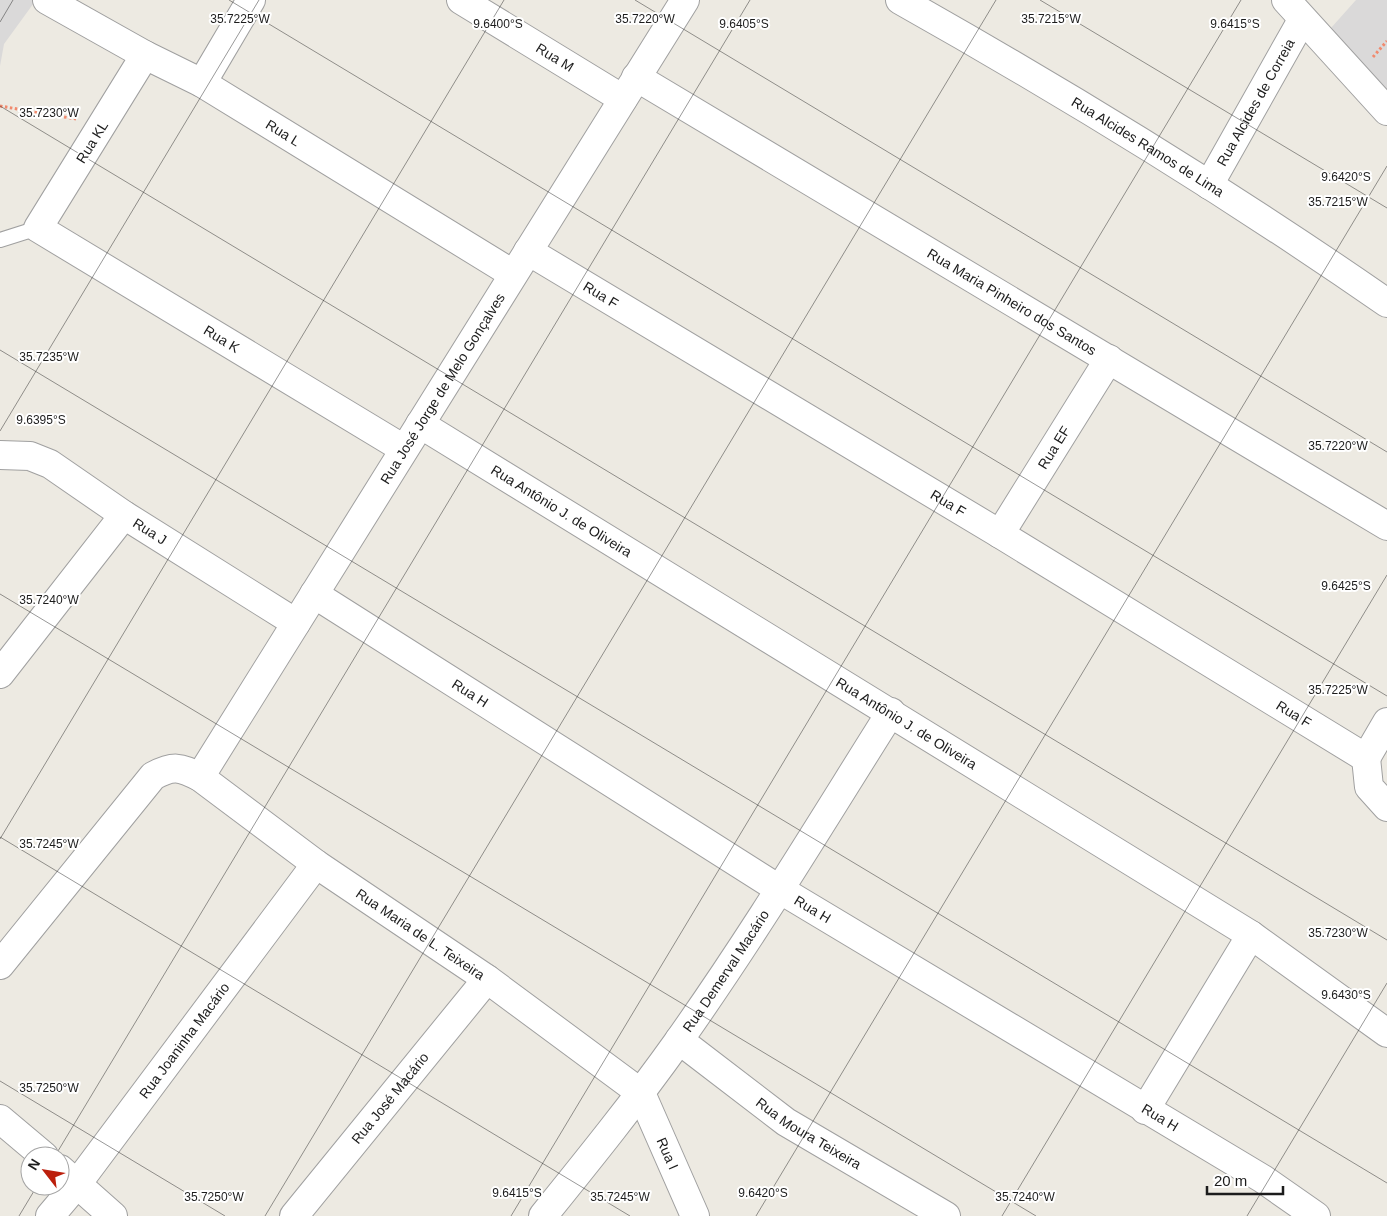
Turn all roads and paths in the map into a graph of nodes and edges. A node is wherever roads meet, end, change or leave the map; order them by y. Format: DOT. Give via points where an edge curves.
graph roads {
  1 [pos="48,0"];
  2 [pos="251,0"];
  3 [pos="461,0"];
  4 [pos="684,0"];
  5 [pos="900,0"];
  6 [pos="1294,10"];
  7 [pos="145,55"];
  8 [pos="202,83"];
  9 [pos="630,88"];
  10 [pos="0,106"];
  11 [pos="1387,111"];
  12 [pos="104,123"];
  13 [pos="1209,185"];
  14 [pos="38,228"];
  15 [pos="0,240"];
  16 [pos="528,251"];
  17 [pos="514,274"];
  18 [pos="1387,304"];
  19 [pos="1109,359"];
  20 [pos="420,424"];
  21 [pos="404,450"];
  22 [pos="0,455"];
  23 [pos="124,515"];
  24 [pos="1387,526"];
  25 [pos="1000,534"];
  26 [pos="314,594"];
  27 [pos="296,623"];
  28 [pos="0,674"];
  29 [pos="891,712"];
  30 [pos="1387,722"];
  31 [pos="1366,758"];
  32 [pos="200,777"];
  33 [pos="1387,807"];
  34 [pos="316,864"];
  35 [pos="779,889"];
  36 [pos="1251,935"];
  37 [pos="0,965"];
  38 [pos="487,979"];
  39 [pos="1387,1033"];
  40 [pos="679,1040"];
  41 [pos="641,1093"];
  42 [pos="1145,1110"];
  43 [pos="0,1119"];
  44 [pos="32,1146"];
  45 [pos="70,1174"];
  46 [pos="70,1179"];
  47 [pos="59,1196"];
  48 [pos="50,1216"];
  49 [pos="113,1216"];
  50 [pos="294,1216"];
  51 [pos="543,1216"];
  52 [pos="695,1216"];
  53 [pos="946,1216"];
  54 [pos="1316,1216"];
  1 -- 7 [label="street, Rua L"];
  2 -- 8 [label="street"];
  3 -- 9 [label="street, Rua M"];
  4 -- 9 [label="street, Rua José Jorge de Melo Gonçalves"];
  5 -- 13 [label="street, Rua Alcides Ramos de Lima" via="1023,70"];
  6 -- 11 [label="street"];
  6 -- 13 [label="street, Rua Alcides de Correia"];
  7 -- 8 [label="street, Rua L"];
  7 -- 12 [label="street, Rua KL"];
  8 -- 17 [label="street, Rua L"];
  9 -- 16 [label="street, Rua José Jorge de Melo Gonçalves"];
  9 -- 19 [label="street, Rua Maria Pinheiro dos Santos"];
  10 -- 12 [label="path"];
  12 -- 14 [label="street, Rua KL"];
  13 -- 18 [label="street, Rua Alcides Ramos de Lima" via="1283,231"];
  14 -- 15 [label="lane"];
  14 -- 21 [label="street, Rua K"];
  16 -- 17 [label="street, Rua José Jorge de Melo Gonçalves"];
  16 -- 25 [label="street, Rua F"];
  17 -- 20 [label="street, Rua José Jorge de Melo Gonçalves"];
  19 -- 24 [label="street, Rua Maria Pinheiro dos Santos"];
  19 -- 25 [label="street, Rua EF"];
  20 -- 21 [label="street, Rua José Jorge de Melo Gonçalves"];
  20 -- 29 [label="street, Rua Antônio J. de Oliveira"];
  21 -- 26 [label="street, Rua José Jorge de Melo Gonçalves"];
  22 -- 23 [label="street, Rua J" via="30,456 50,464"];
  23 -- 27 [label="street, Rua J"];
  23 -- 28 [label="street"];
  25 -- 31 [label="street, Rua F"];
  26 -- 27 [label="street, Rua José Jorge de Melo Gonçalves"];
  26 -- 35 [label="street, Rua H"];
  27 -- 32 [label="street, Rua José Jorge de Melo Gonçalves"];
  29 -- 35 [label="street, Rua Demerval Macário"];
  29 -- 36 [label="street, Rua Antônio J. de Oliveira"];
  30 -- 31 [label="street"];
  31 -- 33 [label="street" via="1369,787"];
  32 -- 34 [label="street, Rua Maria de L. Teixeira"];
  32 -- 37 [label="street, Rua Maria de L. Teixeira" via="184,769 169,768 153,776"];
  34 -- 38 [label="street, Rua Maria de L. Teixeira"];
  34 -- 45 [label="street, Rua Joaninha Macário"];
  35 -- 40 [label="street, Rua Demerval Macário"];
  35 -- 42 [label="street, Rua H"];
  36 -- 39 [label="street, Rua Antônio J. de Oliveira"];
  36 -- 42 [label="street"];
  38 -- 41 [label="street, Rua Maria de L. Teixeira"];
  38 -- 50 [label="street, Rua José Macário"];
  40 -- 41 [label="street, Rua Demerval Macário"];
  40 -- 53 [label="street, Rua Moura Teixeira" via="786,1122"];
  41 -- 51 [label="street, Rua Demerval Macário"];
  41 -- 52 [label="street, Rua I"];
  42 -- 54 [label="street, Rua H" via="1264,1179"];
  43 -- 44 [label="street"];
  46 -- 49 [label="street"];
  47 -- 48 [label="street, Rua Joaninha Macário"];
}
